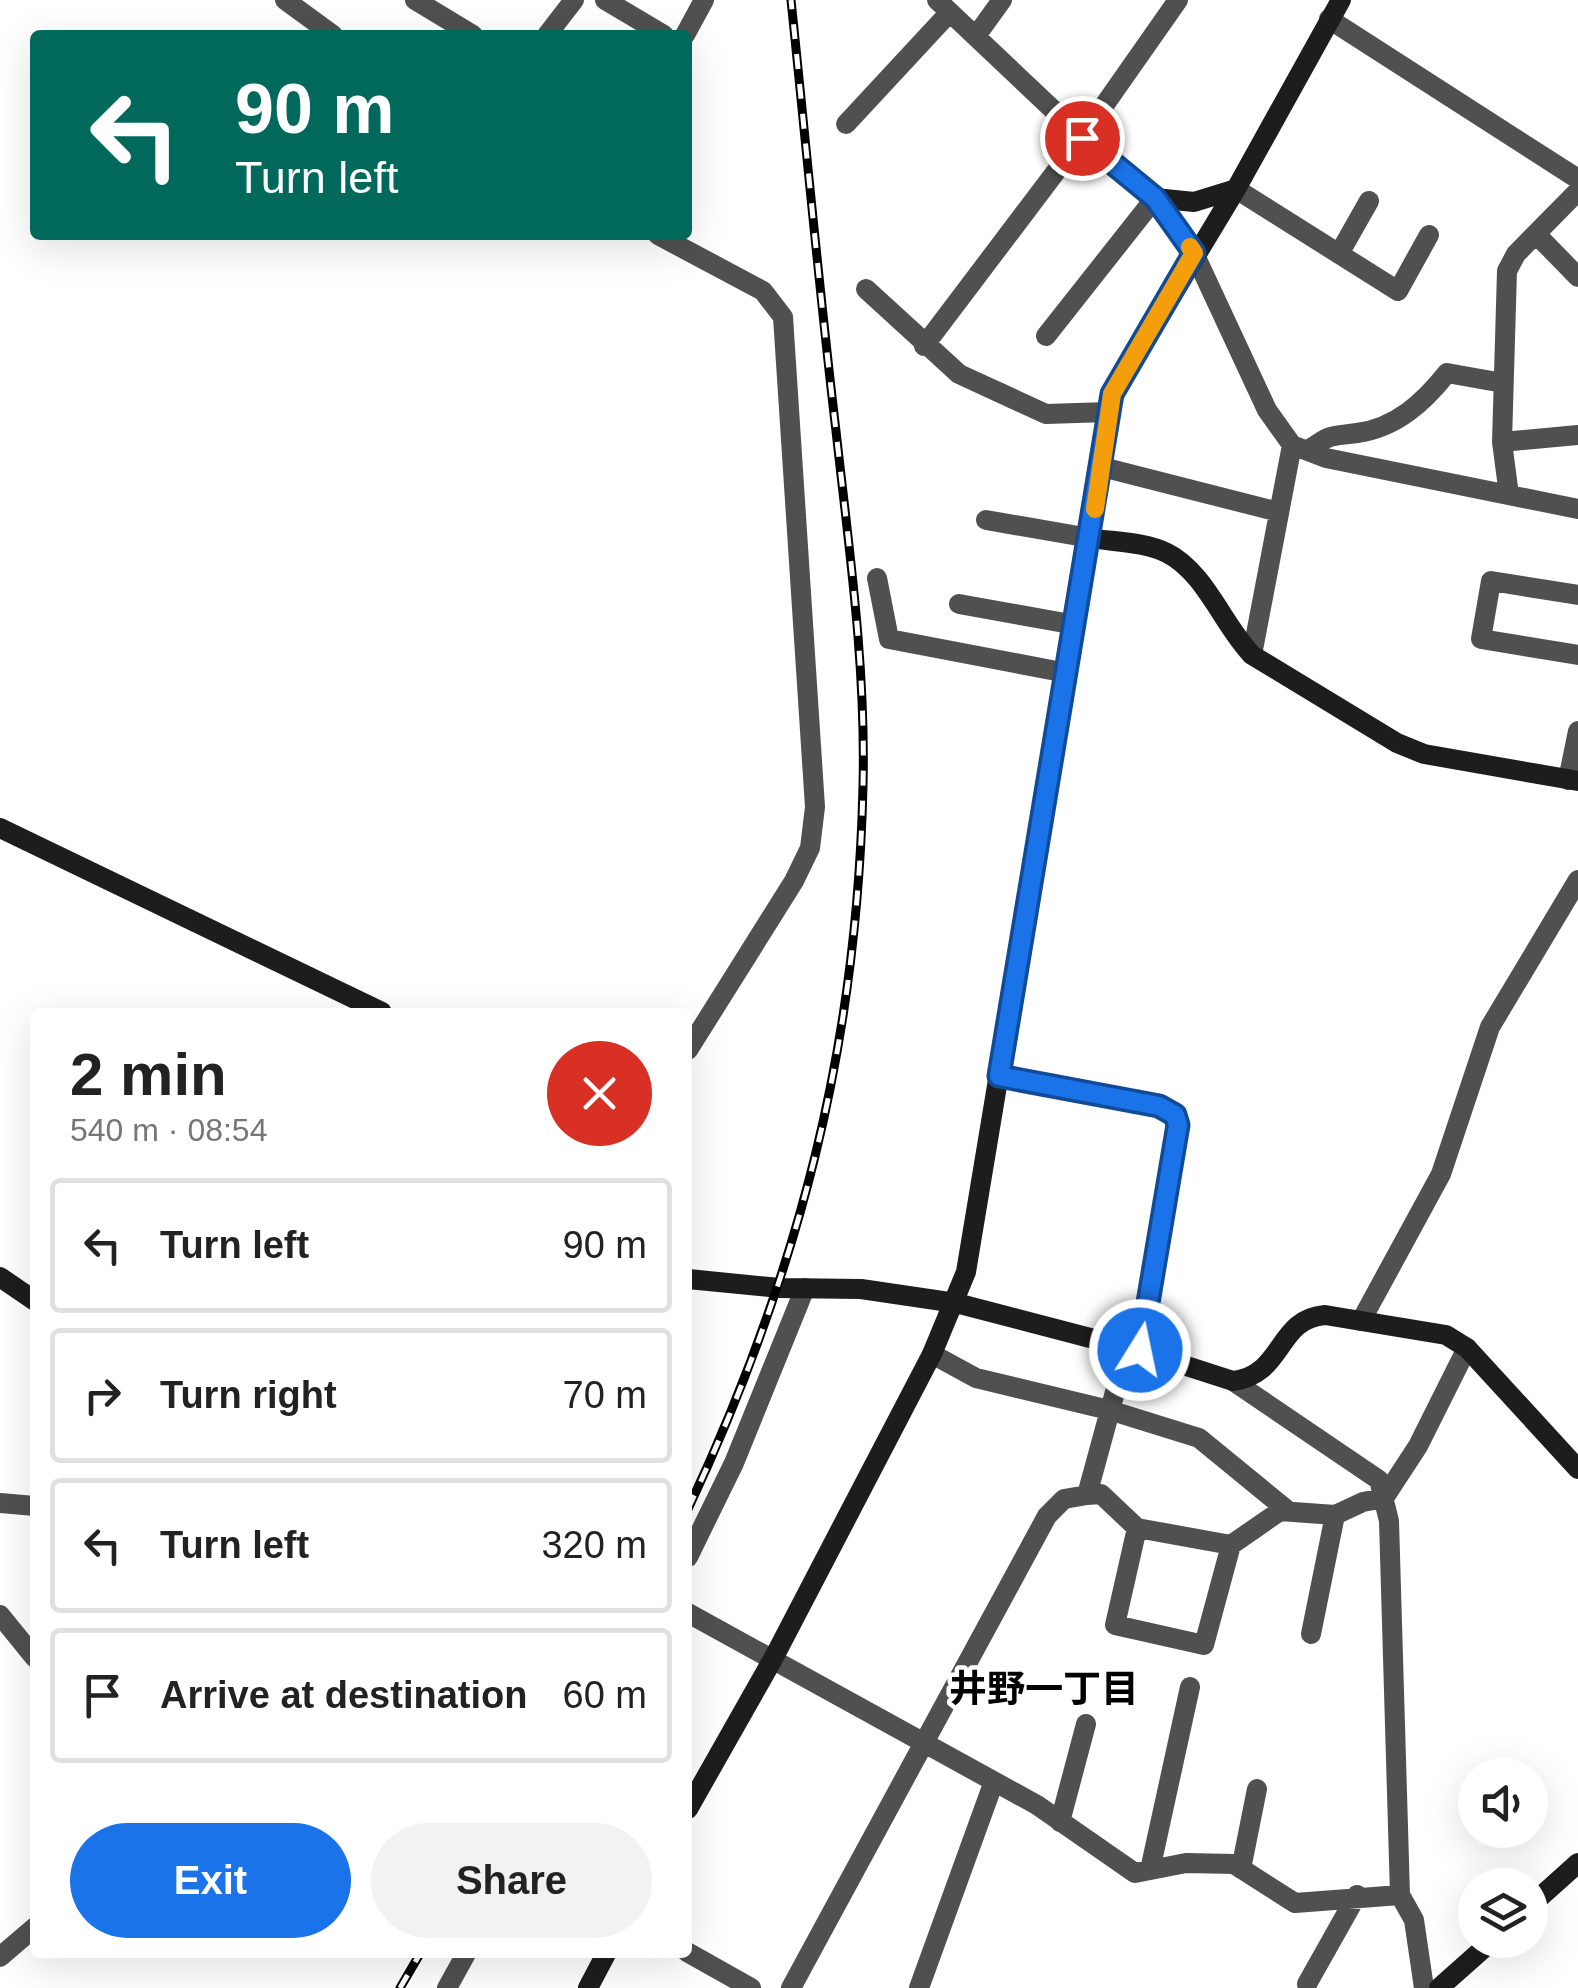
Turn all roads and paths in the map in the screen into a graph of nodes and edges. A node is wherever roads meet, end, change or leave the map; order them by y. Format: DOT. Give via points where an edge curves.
graph roads {
  1 [pos="285,0"];
  2 [pos="416,0"];
  3 [pos="574,0"];
  4 [pos="606,0"];
  5 [pos="704,0"];
  6 [pos="1002,0"];
  7 [pos="1178,0"];
  8 [pos="1341,0"];
  9 [pos="943,6"];
  10 [pos="1330,19"];
  11 [pos="326,30"];
  12 [pos="465,30"];
  13 [pos="551,30"];
  14 [pos="656,30"];
  15 [pos="688,30"];
  16 [pos="976,36"];
  17 [pos="846,124"];
  18 [pos="1082,138"];
  19 [pos="1578,179"];
  20 [pos="1236,189"];
  21 [pos="1578,191"];
  22 [pos="1155,198"];
  23 [pos="1369,201"];
  24 [pos="1536,234"];
  25 [pos="1429,235"];
  26 [pos="667,240"];
  27 [pos="1194,253"];
  28 [pos="1338,254"];
  29 [pos="1578,277"];
  30 [pos="866,289"];
  31 [pos="1046,336"];
  32 [pos="924,346"];
  33 [pos="1503,383"];
  34 [pos="1108,412"];
  35 [pos="1578,435"];
  36 [pos="1502,442"];
  37 [pos="1299,448"];
  38 [pos="1102,467"];
  39 [pos="1509,495"];
  40 [pos="1578,508"];
  41 [pos="1279,512"];
  42 [pos="986,520"];
  43 [pos="1090,538"];
  44 [pos="877,578"];
  45 [pos="1578,595"];
  46 [pos="959,604"];
  47 [pos="1076,625"];
  48 [pos="1578,654"];
  49 [pos="1252,655"];
  50 [pos="1068,673"];
  51 [pos="1578,732"];
  52 [pos="1573,780"];
  53 [pos="0,828"];
  54 [pos="1578,880"];
  55 [pos="374,1008"];
  56 [pos="692,1044"];
  57 [pos="999,1076"];
  58 [pos="0,1277"];
  59 [pos="692,1279"];
  60 [pos="806,1288"];
  61 [pos="30,1298"];
  62 [pos="956,1302"];
  63 [pos="1362,1321"];
  64 [pos="1467,1348"];
  65 [pos="1134,1349"];
  66 [pos="932,1354"];
  67 [pos="1233,1381"];
  68 [pos="1109,1410"];
  69 [pos="1578,1469"];
  70 [pos="1086,1495"];
  71 [pos="1384,1498"];
  72 [pos="0,1503"];
  73 [pos="30,1506"];
  74 [pos="1287,1510"];
  75 [pos="1335,1515"];
  76 [pos="1137,1528"];
  77 [pos="1231,1546"];
  78 [pos="692,1549"];
  79 [pos="0,1615"];
  80 [pos="692,1615"];
  81 [pos="1310,1634"];
  82 [pos="30,1652"];
  83 [pos="773,1660"];
  84 [pos="1190,1686"];
  85 [pos="1086,1724"];
  86 [pos="923,1744"];
  87 [pos="994,1784"];
  88 [pos="1257,1789"];
  89 [pos="692,1802"];
  90 [pos="1060,1822"];
  91 [pos="1578,1863"];
  92 [pos="1241,1869"];
  93 [pos="1150,1870"];
  94 [pos="1548,1890"];
  95 [pos="1357,1895"];
  96 [pos="1400,1895"];
  97 [pos="30,1932"];
  98 [pos="692,1955"];
  99 [pos="0,1957"];
  100 [pos="464,1958"];
  101 [pos="604,1958"];
  102 [pos="1473,1958"];
  103 [pos="1307,1984"];
  104 [pos="447,1988"];
  105 [pos="588,1988"];
  106 [pos="751,1988"];
  107 [pos="790,1988"];
  108 [pos="919,1988"];
  109 [pos="1424,1988"];
  110 [pos="1440,1988"];
  1 -- 11 [label="street"];
  2 -- 12 [label="street"];
  3 -- 13 [label="street"];
  4 -- 14 [label="street"];
  5 -- 15 [label="street"];
  6 -- 16 [label="street"];
  7 -- 18 [label="street"];
  8 -- 10 [label="street"];
  9 -- 16 [label="street"];
  9 -- 17 [label="street"];
  10 -- 19 [label="street"];
  10 -- 20 [label="street"];
  16 -- 18 [label="street"];
  18 -- 22 [label="street"];
  18 -- 32 [label="street"];
  20 -- 22 [label="street" via="1194,202"];
  20 -- 27 [label="street"];
  20 -- 28 [label="street"];
  21 -- 24 [label="street"];
  22 -- 27 [label="street"];
  22 -- 31 [label="street"];
  23 -- 28 [label="street"];
  24 -- 29 [label="street"];
  24 -- 33 [label="street" via="1507,271"];
  25 -- 28 [label="street" via="1398,292"];
  26 -- 56 [label="street" via="763,291 783,317 815,807 810,848 794,881"];
  27 -- 34 [label="street" via="1120,379"];
  27 -- 37 [label="street" via="1267,410"];
  30 -- 32 [label="street"];
  32 -- 34 [label="street" via="959,374 1046,414"];
  33 -- 36 [label="street"];
  33 -- 37 [label="street" via="1447,373 1420,408"];
  34 -- 38 [label="street"];
  35 -- 36 [label="street"];
  36 -- 39 [label="street"];
  37 -- 39 [label="street"];
  37 -- 41 [label="street"];
  38 -- 41 [label="street"];
  38 -- 43 [label="street"];
  39 -- 40 [label="street"];
  41 -- 49 [label="street"];
  42 -- 43 [label="street"];
  43 -- 47 [label="street"];
  43 -- 49 [label="street" via="1148,546 1180,561"];
  44 -- 50 [label="street" via="889,638"];
  45 -- 48 [label="street" via="1491,582 1481,639"];
  46 -- 47 [label="street"];
  47 -- 50 [label="street"];
  49 -- 52 [label="street" via="1397,744"];
  50 -- 57 [label="street"];
  51 -- 52 [label="street"];
  53 -- 55 [label="street"];
  54 -- 63 [label="street" via="1490,1026 1440,1174"];
  57 -- 62 [label="street"];
  57 -- 65 [label="street" via="1159,1106 1175,1115"];
  58 -- 61 [label="street"];
  59 -- 60 [label="street"];
  60 -- 62 [label="street"];
  60 -- 78 [label="street"];
  62 -- 65 [label="street"];
  62 -- 66 [label="street"];
  63 -- 64 [label="street" via="1446,1334"];
  63 -- 67 [label="street" via="1305,1316 1266,1368"];
  64 -- 69 [label="street"];
  64 -- 71 [label="street"];
  65 -- 67 [label="street"];
  65 -- 68 [label="street"];
  66 -- 68 [label="street" via="976,1378"];
  66 -- 83 [label="street"];
  67 -- 71 [label="street" via="1366,1469 1379,1480"];
  68 -- 70 [label="street"];
  68 -- 74 [label="street" via="1199,1438"];
  70 -- 76 [label="street" via="1101,1494"];
  70 -- 86 [label="street" via="1064,1499 1047,1516"];
  71 -- 75 [label="street"];
  71 -- 96 [label="street"];
  72 -- 73 [label="street"];
  74 -- 75 [label="street"];
  74 -- 77 [label="street"];
  75 -- 81 [label="street"];
  76 -- 77 [label="street"];
  76 -- 77 [label="street" via="1116,1626 1204,1644"];
  79 -- 82 [label="street"];
  80 -- 83 [label="street"];
  83 -- 86 [label="street"];
  83 -- 89 [label="street"];
  84 -- 93 [label="street"];
  85 -- 90 [label="street"];
  86 -- 87 [label="street"];
  86 -- 107 [label="street"];
  87 -- 90 [label="street"];
  87 -- 108 [label="street"];
  88 -- 92 [label="street"];
  90 -- 93 [label="street" via="1135,1874"];
  91 -- 94 [label="street"];
  92 -- 93 [label="street" via="1186,1863"];
  92 -- 95 [label="street" via="1295,1903"];
  95 -- 96 [label="street"];
  95 -- 103 [label="street"];
  96 -- 109 [label="street" via="1414,1920"];
  97 -- 99 [label="street"];
  98 -- 106 [label="street"];
  100 -- 104 [label="street"];
  101 -- 105 [label="street"];
  102 -- 110 [label="street"];
}
